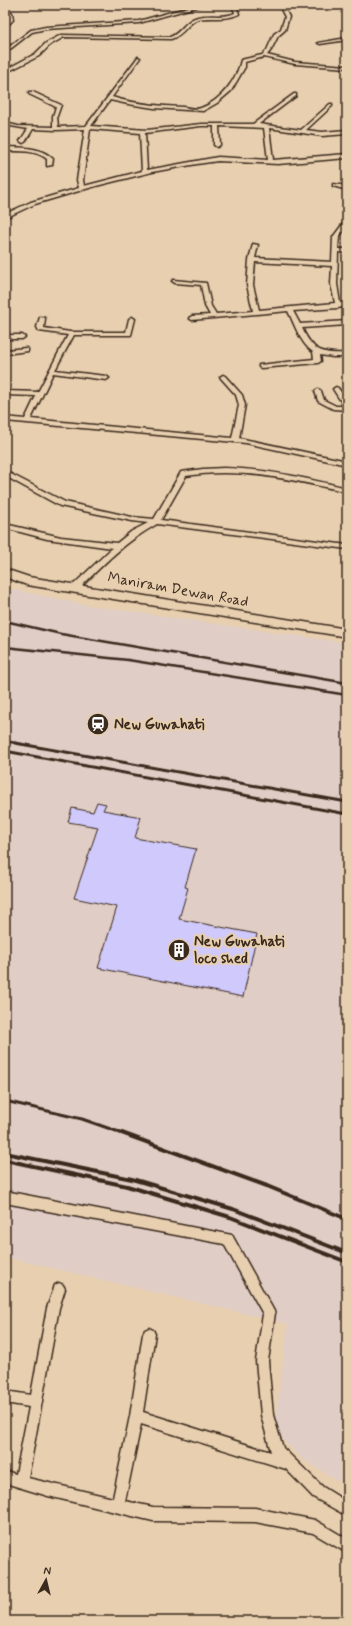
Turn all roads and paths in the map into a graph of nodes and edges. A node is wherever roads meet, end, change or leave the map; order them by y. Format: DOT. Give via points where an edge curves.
graph roads {
  1 [pos="202,5"];
  2 [pos="234,5"];
  3 [pos="281,5"];
  4 [pos="5,8"];
  5 [pos="5,27"];
  6 [pos="347,39"];
  7 [pos="320,43"];
  8 [pos="5,52"];
  9 [pos="264,56"];
  10 [pos="138,58"];
  11 [pos="347,67"];
  12 [pos="5,72"];
  13 [pos="31,93"];
  14 [pos="294,95"];
  15 [pos="110,98"];
  16 [pos="330,105"];
  17 [pos="5,124"];
  18 [pos="216,125"];
  19 [pos="254,126"];
  20 [pos="88,127"];
  21 [pos="266,127"];
  22 [pos="31,128"];
  23 [pos="56,129"];
  24 [pos="142,132"];
  25 [pos="301,132"];
  26 [pos="347,132"];
  27 [pos="23,141"];
  28 [pos="216,145"];
  29 [pos="5,149"];
  30 [pos="347,156"];
  31 [pos="271,161"];
  32 [pos="49,165"];
  33 [pos="145,172"];
  34 [pos="335,185"];
  35 [pos="82,188"];
  36 [pos="347,188"];
  37 [pos="5,216"];
  38 [pos="347,222"];
  39 [pos="255,245"];
  40 [pos="336,250"];
  41 [pos="347,251"];
  42 [pos="252,260"];
  43 [pos="335,264"];
  44 [pos="175,281"];
  45 [pos="347,304"];
  46 [pos="338,306"];
  47 [pos="290,310"];
  48 [pos="257,313"];
  49 [pos="214,316"];
  50 [pos="42,318"];
  51 [pos="192,318"];
  52 [pos="132,319"];
  53 [pos="347,323"];
  54 [pos="299,326"];
  55 [pos="71,334"];
  56 [pos="22,336"];
  57 [pos="5,337"];
  58 [pos="26,350"];
  59 [pos="5,352"];
  60 [pos="316,353"];
  61 [pos="347,355"];
  62 [pos="261,366"];
  63 [pos="51,371"];
  64 [pos="223,377"];
  65 [pos="106,378"];
  66 [pos="336,389"];
  67 [pos="318,391"];
  68 [pos="5,393"];
  69 [pos="39,394"];
  70 [pos="347,406"];
  71 [pos="5,419"];
  72 [pos="27,420"];
  73 [pos="235,440"];
  74 [pos="347,463"];
  75 [pos="5,473"];
  76 [pos="347,490"];
  77 [pos="157,522"];
  78 [pos="5,526"];
  79 [pos="119,546"];
  80 [pos="347,547"];
  81 [pos="5,573"];
  82 [pos="5,579"];
  83 [pos="76,587"];
  84 [pos="347,633"];
  85 [pos="347,639"];
  86 [pos="5,1197"];
  87 [pos="59,1289"];
  88 [pos="150,1334"];
  89 [pos="5,1397"];
  90 [pos="36,1402"];
  91 [pos="136,1416"];
  92 [pos="289,1463"];
  93 [pos="5,1477"];
  94 [pos="21,1482"];
  95 [pos="118,1506"];
  96 [pos="347,1509"];
  97 [pos="347,1546"];
  1 -- 8 [label="street" via="139,22 31,31"];
  2 -- 12 [label="street" via="236,13 231,17 201,18 171,38 63,36 48,44 37,55"];
  3 -- 9 [label="street" via="287,17 285,25"];
  4 -- 5 [label="street" via="10,13 11,20"];
  6 -- 7 [label="street"];
  9 -- 11 [label="street" via="295,63"];
  9 -- 15 [label="street" via="243,61 243,67 229,90 201,110 148,106"];
  10 -- 15 [label="street"];
  13 -- 23 [label="street" via="59,106 55,116"];
  14 -- 19 [label="street"];
  15 -- 20 [label="street"];
  16 -- 25 [label="street"];
  17 -- 22 [label="street"];
  18 -- 19 [label="street"];
  18 -- 24 [label="street"];
  18 -- 28 [label="street"];
  19 -- 21 [label="street"];
  20 -- 23 [label="street"];
  20 -- 24 [label="street"];
  20 -- 35 [label="street" via="80,180"];
  21 -- 25 [label="street"];
  21 -- 31 [label="street"];
  22 -- 23 [label="street"];
  22 -- 27 [label="street"];
  24 -- 33 [label="street"];
  25 -- 26 [label="street"];
  29 -- 32 [label="street" via="39,152 50,159"];
  30 -- 31 [label="street"];
  31 -- 33 [label="street" via="218,159"];
  33 -- 35 [label="street"];
  34 -- 36 [label="street"];
  35 -- 37 [label="street" via="33,203"];
  38 -- 40 [label="street" via="336,237"];
  39 -- 42 [label="street"];
  40 -- 41 [label="street"];
  40 -- 43 [label="street"];
  42 -- 43 [label="street"];
  42 -- 48 [label="street" via="250,285"];
  43 -- 46 [label="street" via="334,284"];
  44 -- 49 [label="street" via="204,284 208,306"];
  45 -- 46 [label="street"];
  46 -- 47 [label="street"];
  47 -- 48 [label="street"];
  47 -- 54 [label="street"];
  48 -- 49 [label="street"];
  49 -- 51 [label="street"];
  50 -- 55 [label="street" via="41,330"];
  52 -- 55 [label="street" via="129,334"];
  53 -- 54 [label="street"];
  54 -- 60 [label="street" via="309,347"];
  55 -- 63 [label="street"];
  56 -- 57 [label="street"];
  58 -- 59 [label="street"];
  60 -- 61 [label="street" via="330,356"];
  60 -- 62 [label="street" via="318,361"];
  63 -- 65 [label="street"];
  63 -- 69 [label="street"];
  64 -- 73 [label="street" via="239,395 242,405"];
  66 -- 70 [label="street"];
  67 -- 70 [label="street" via="321,401 335,408"];
  68 -- 69 [label="street"];
  69 -- 72 [label="street"];
  71 -- 72 [label="street"];
  72 -- 73 [label="street"];
  73 -- 74 [label="street"];
  75 -- 77 [label="street" via="63,504"];
  76 -- 77 [label="street" via="237,470 202,470 183,474"];
  77 -- 79 [label="street" via="135,533"];
  77 -- 80 [label="street"];
  78 -- 79 [label="street" via="30,534"];
  79 -- 83 [label="street"];
  81 -- 83 [label="main road, Maniram Dewan Road" via="27,581"];
  82 -- 85 [label="main road, Maniram Dewan Road" via="26,586"];
  83 -- 84 [label="main road, Maniram Dewan Road"];
  86 -- 92 [label="street" via="228,1239 269,1313 262,1361 267,1415 278,1452"];
  87 -- 90 [label="street" via="53,1308"];
  88 -- 91 [label="street"];
  89 -- 90 [label="street"];
  90 -- 94 [label="street"];
  91 -- 92 [label="street"];
  91 -- 95 [label="street"];
  92 -- 96 [label="street" via="318,1492"];
  93 -- 94 [label="street"];
  94 -- 95 [label="street"];
  95 -- 97 [label="street" via="153,1514 255,1515 315,1527"];
}
